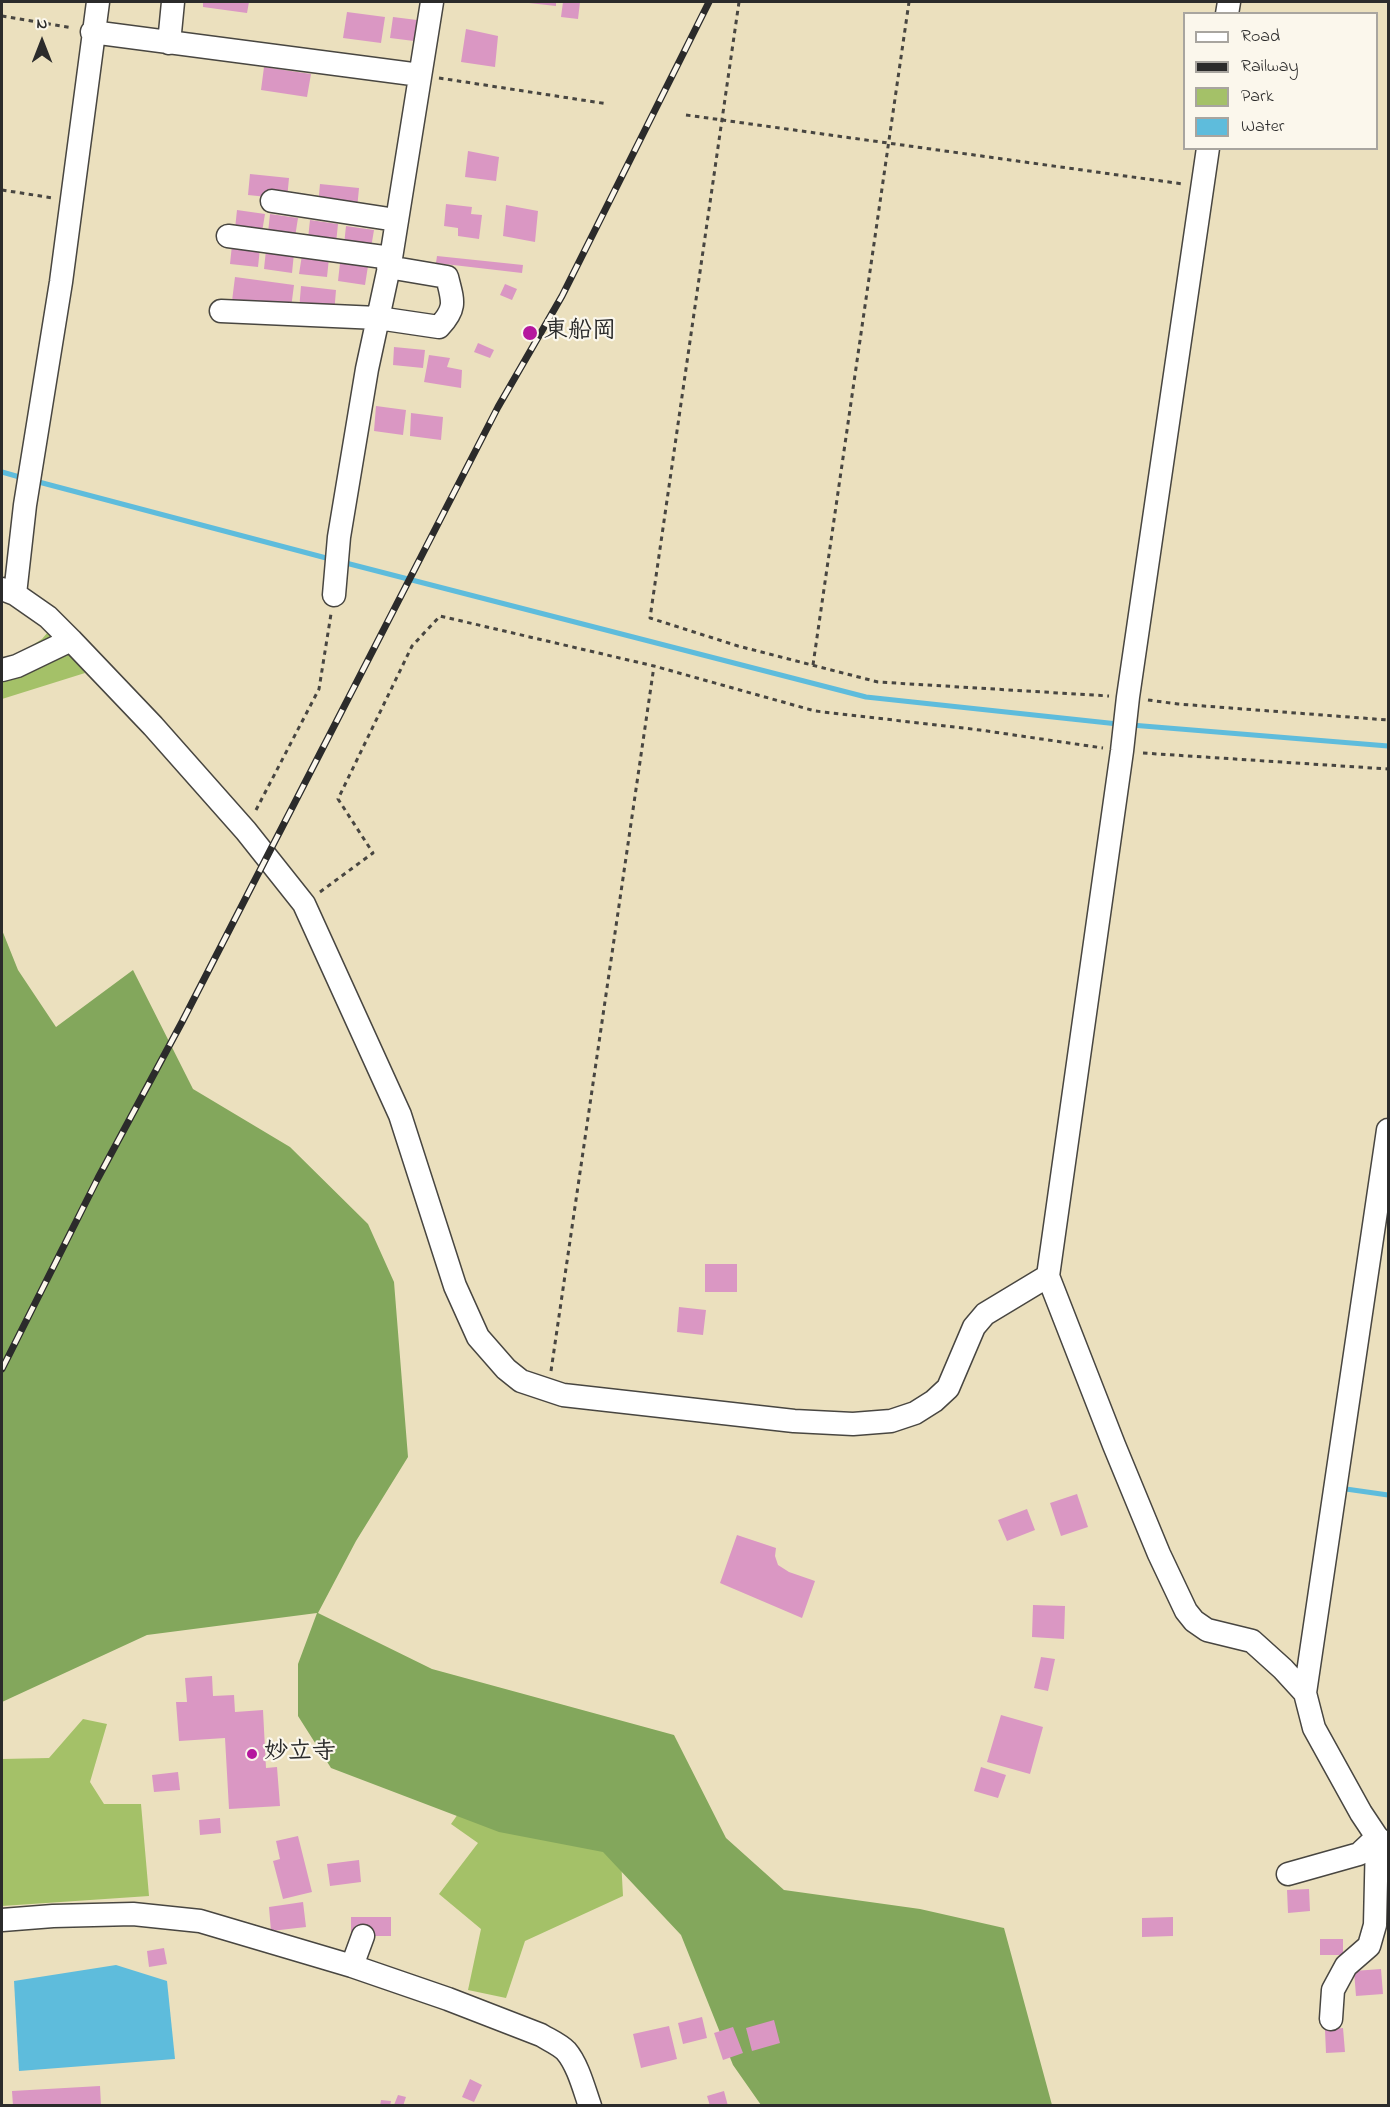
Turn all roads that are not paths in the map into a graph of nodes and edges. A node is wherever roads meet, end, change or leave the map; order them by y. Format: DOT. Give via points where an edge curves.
graph roads {
  1 [pos="98,2"];
  2 [pos="173,2"];
  3 [pos="432,2"];
  4 [pos="92,32"];
  5 [pos="169,43"];
  6 [pos="420,75"];
  7 [pos="1208,150"];
  8 [pos="272,201"];
  9 [pos="396,220"];
  10 [pos="228,236"];
  11 [pos="390,263"];
  12 [pos="221,311"];
  13 [pos="378,318"];
  14 [pos="8,592"];
  15 [pos="334,595"];
  16 [pos="71,640"];
  17 [pos="2,670"];
  18 [pos="1389,1130"];
  19 [pos="1048,1276"];
  20 [pos="1305,1693"];
  21 [pos="1383,1842"];
  22 [pos="1288,1874"];
  23 [pos="2,1920"];
  24 [pos="363,1936"];
  25 [pos="352,1966"];
  26 [pos="1331,2019"];
  27 [pos="591,2106"];
  1 -- 4 [label="street"];
  2 -- 5 [label="street"];
  3 -- 6 [label="street"];
  4 -- 5 [label="street"];
  4 -- 14 [label="street" via="62,282"];
  5 -- 6 [label="street"];
  6 -- 9 [label="street"];
  7 -- 19 [label="street"];
  8 -- 9 [label="street"];
  9 -- 11 [label="street"];
  10 -- 11 [label="street"];
  11 -- 13 [label="street"];
  11 -- 13 [label="street" via="447,276 451,314 439,327"];
  12 -- 13 [label="street"];
  13 -- 15 [label="street" via="339,537"];
  14 -- 16 [label="street" via="48,617"];
  16 -- 17 [label="street"];
  16 -- 19 [label="street" via="246,831 304,904 400,1114 455,1286 478,1336 521,1381 563,1395 794,1421 891,1421 915,1413 948,1388 974,1327 985,1314"];
  18 -- 20 [label="street"];
  19 -- 20 [label="street" via="1114,1446 1186,1611 1207,1630 1252,1641"];
  20 -- 21 [label="street" via="1314,1728 1361,1813"];
  21 -- 22 [label="street" via="1359,1854"];
  21 -- 26 [label="street" via="1375,1925 1369,1946 1346,1966 1334,1990"];
  23 -- 25 [label="street" via="133,1914 200,1921"];
  24 -- 25 [label="street"];
  25 -- 27 [label="street" via="541,2035 566,2052"];
}
